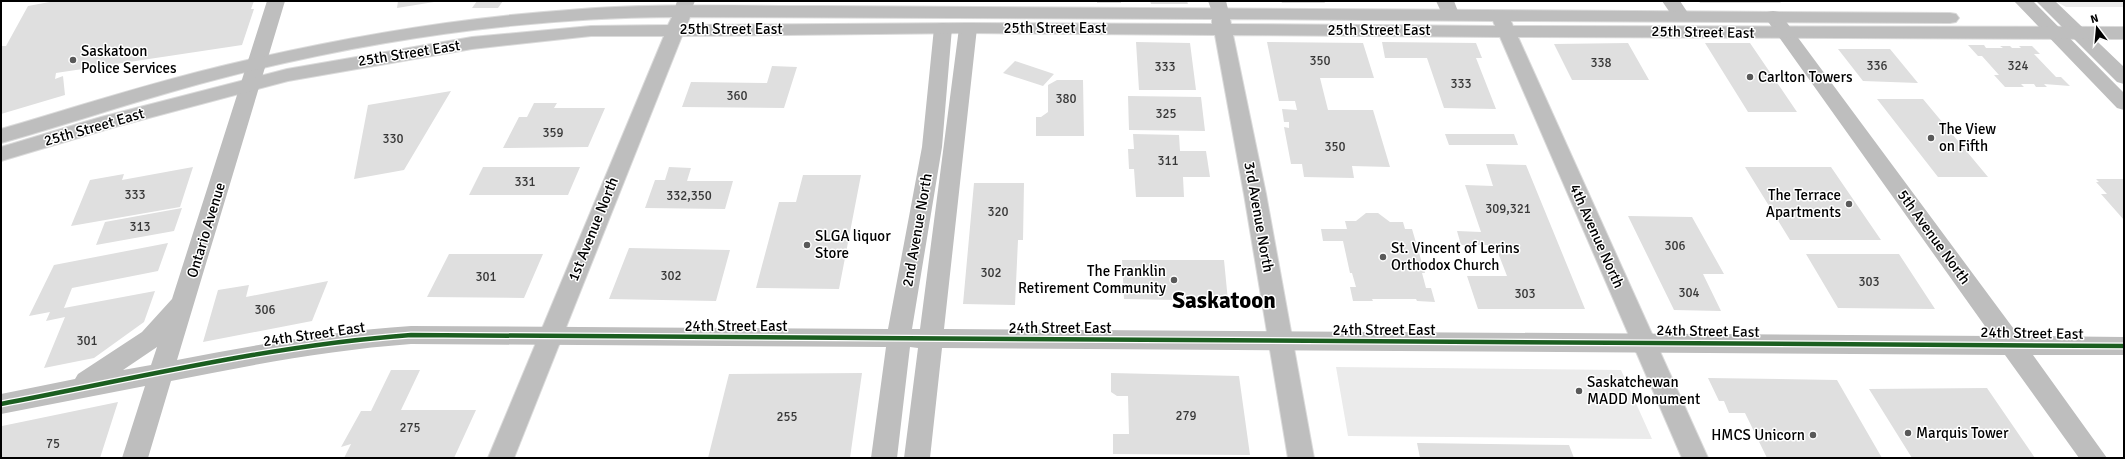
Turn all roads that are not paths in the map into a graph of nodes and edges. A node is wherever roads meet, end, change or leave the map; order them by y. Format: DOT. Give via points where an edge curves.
graph roads {
  1 [pos="276,1"];
  2 [pos="2023,1"];
  3 [pos="1447,8"];
  4 [pos="1676,8"];
  5 [pos="2043,9"];
  6 [pos="681,14"];
  7 [pos="944,14"];
  8 [pos="970,14"];
  9 [pos="1220,14"];
  10 [pos="2124,18"];
  11 [pos="1503,23"];
  12 [pos="1779,25"];
  13 [pos="2059,26"];
  14 [pos="2078,33"];
  15 [pos="2124,33"];
  16 [pos="258,63"];
  17 [pos="2124,78"];
  18 [pos="252,83"];
  19 [pos="2124,104"];
  20 [pos="1,136"];
  21 [pos="1,154"];
  22 [pos="184,301"];
  23 [pos="550,336"];
  24 [pos="899,339"];
  25 [pos="931,339"];
  26 [pos="1281,342"];
  27 [pos="1644,343"];
  28 [pos="2012,344"];
  29 [pos="2124,346"];
  30 [pos="161,372"];
  31 [pos="74,388"];
  32 [pos="1,404"];
  33 [pos="135,458"];
  34 [pos="501,458"];
  35 [pos="884,458"];
  36 [pos="917,458"];
  37 [pos="1301,458"];
  38 [pos="1695,458"];
  39 [pos="2094,458"];
  1 -- 16 [label="main road, Ontario Avenue"];
  2 -- 5 [label="main road"];
  3 -- 9 [label="main road, 25th Street East"];
  3 -- 11 [label="main road, 25th Street East"];
  4 -- 11 [label="main road, 25th Street East"];
  4 -- 12 [label="main road, 25th Street East"];
  5 -- 12 [label="main road, 25th Street East"];
  5 -- 13 [label="main road"];
  6 -- 7 [label="main road, 25th Street East"];
  6 -- 16 [label="main road, 25th Street East" via="568,15 409,34"];
  6 -- 18 [label="main road, 25th Street East" via="591,31 472,42 342,64"];
  6 -- 23 [label="main road, 1st Avenue North"];
  7 -- 8 [label="main road, 25th Street East"];
  7 -- 24 [label="main road, 2nd Avenue North" via="932,147"];
  8 -- 9 [label="main road, 25th Street East"];
  8 -- 25 [label="main road, 2nd Avenue North"];
  9 -- 11 [label="main road, 25th Street East"];
  9 -- 26 [label="main road, 3rd Avenue North"];
  10 -- 13 [label="main road, 25th Street East"];
  11 -- 12 [label="main road, 25th Street East"];
  11 -- 27 [label="main road, 4th Avenue North"];
  12 -- 13 [label="main road, 25th Street East"];
  12 -- 28 [label="main road, 5th Avenue North"];
  13 -- 14 [label="main road"];
  13 -- 19 [label="main road"];
  14 -- 15 [label="main road"];
  14 -- 17 [label="main road"];
  16 -- 18 [label="main road, Ontario Avenue"];
  16 -- 20 [label="main road, 25th Street East"];
  18 -- 21 [label="main road, 25th Street East"];
  18 -- 22 [label="main road, Ontario Avenue"];
  22 -- 30 [label="main road, Ontario Avenue"];
  22 -- 31 [label="main road" via="150,339"];
  23 -- 24 [label="main road, 24th Street East"];
  23 -- 30 [label="main road, 24th Street East" via="411,335 354,339"];
  23 -- 34 [label="main road, 1st Avenue North"];
  24 -- 25 [label="main road, 24th Street East"];
  24 -- 35 [label="main road, 2nd Avenue North"];
  25 -- 26 [label="main road, 24th Street East"];
  25 -- 36 [label="main road, 2nd Avenue North"];
  26 -- 27 [label="main road, 24th Street East"];
  26 -- 37 [label="main road, 3rd Avenue North"];
  27 -- 28 [label="main road, 24th Street East"];
  27 -- 38 [label="main road, 4th Avenue North"];
  28 -- 29 [label="main road, 24th Street East"];
  28 -- 39 [label="main road, 5th Avenue North"];
  30 -- 31 [label="main road, 24th Street East"];
  30 -- 33 [label="main road, Ontario Avenue"];
  31 -- 32 [label="main road, 24th Street East"];
}
